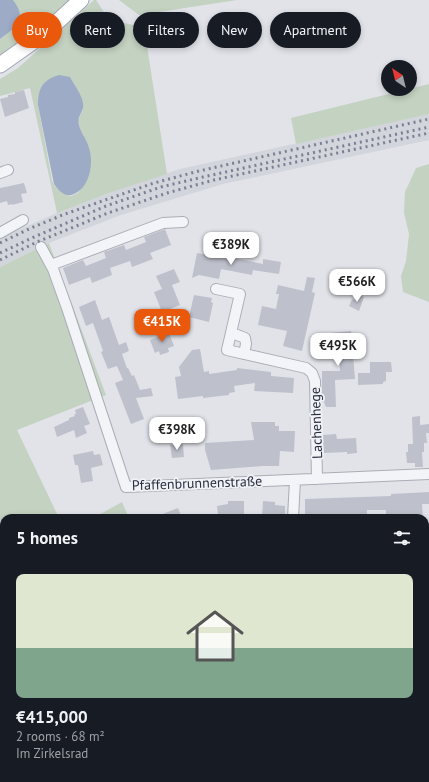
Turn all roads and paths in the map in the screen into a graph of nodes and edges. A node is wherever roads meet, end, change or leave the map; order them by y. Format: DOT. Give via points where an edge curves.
graph roads {
  1 [pos="81,0"];
  2 [pos="0,64"];
  3 [pos="24,220"];
  4 [pos="183,222"];
  5 [pos="0,233"];
  6 [pos="41,247"];
  7 [pos="51,265"];
  8 [pos="216,289"];
  9 [pos="232,333"];
  10 [pos="244,354"];
  11 [pos="429,474"];
  12 [pos="317,479"];
  13 [pos="295,480"];
  14 [pos="293,514"];
  1 -- 2 [label="main road" via="44,34"];
  3 -- 5 [label="street"];
  4 -- 7 [label="street" via="162,223"];
  6 -- 7 [label="street, Pfaffenbrunnenstraße"];
  7 -- 13 [label="street, Pfaffenbrunnenstraße" via="126,487"];
  8 -- 9 [label="street" via="240,294"];
  9 -- 10 [label="street" via="245,338"];
  9 -- 10 [label="street" via="227,350"];
  10 -- 12 [label="street, Lachenhege" via="309,369 315,381"];
  11 -- 12 [label="street, Pfaffenbrunnenstraße"];
  12 -- 13 [label="street, Pfaffenbrunnenstraße"];
  13 -- 14 [label="street"];
}
